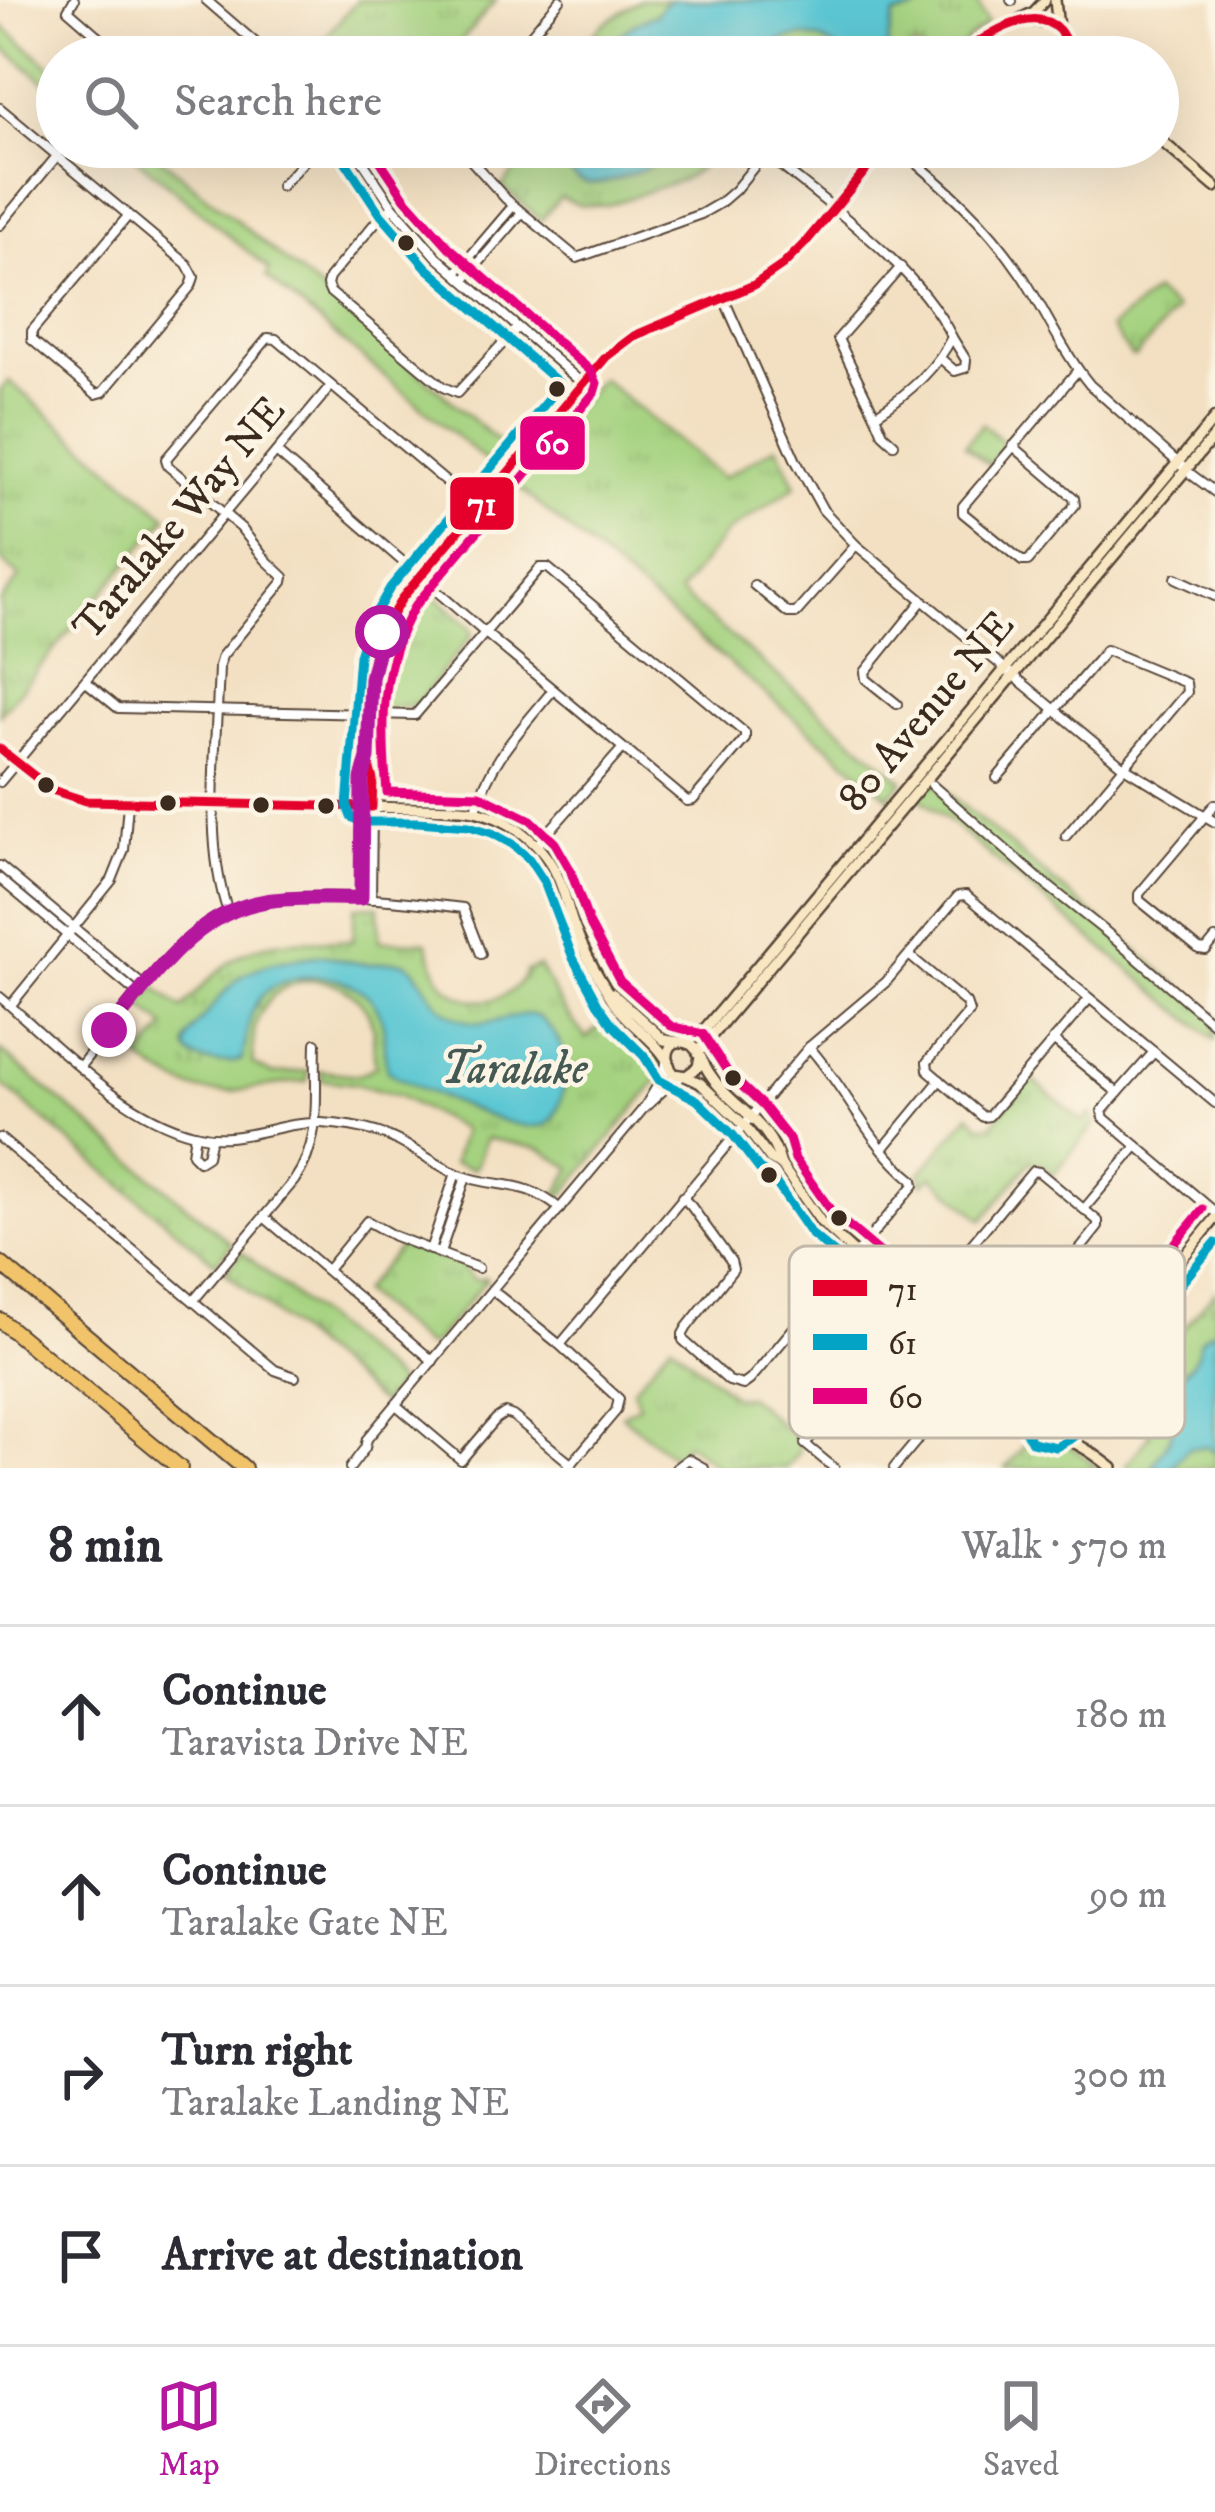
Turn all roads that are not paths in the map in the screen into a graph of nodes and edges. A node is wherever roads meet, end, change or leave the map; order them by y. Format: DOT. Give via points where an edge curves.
graph roads {
  1 [pos="74,0"];
  2 [pos="206,0"];
  3 [pos="560,0"];
  4 [pos="1045,0"];
  5 [pos="1055,0"];
  6 [pos="1021,20"];
  7 [pos="1058,28"];
  8 [pos="98,36"];
  9 [pos="242,36"];
  10 [pos="530,36"];
  11 [pos="985,36"];
  12 [pos="1062,36"];
  13 [pos="0,108"];
  14 [pos="36,139"];
  15 [pos="1179,156"];
  16 [pos="48,168"];
  17 [pos="70,168"];
  18 [pos="298,168"];
  19 [pos="367,168"];
  20 [pos="478,168"];
  21 [pos="753,168"];
  22 [pos="788,168"];
  23 [pos="868,168"];
  24 [pos="922,168"];
  25 [pos="281,186"];
  26 [pos="1215,187"];
  27 [pos="393,206"];
  28 [pos="513,206"];
  29 [pos="833,210"];
  30 [pos="522,213"];
  31 [pos="128,216"];
  32 [pos="0,226"];
  33 [pos="901,268"];
  34 [pos="460,277"];
  35 [pos="724,299"];
  36 [pos="517,328"];
  37 [pos="952,338"];
  38 [pos="940,358"];
  39 [pos="1078,370"];
  40 [pos="582,382"];
  41 [pos="331,386"];
  42 [pos="875,416"];
  43 [pos="1215,418"];
  44 [pos="1215,435"];
  45 [pos="894,444"];
  46 [pos="1013,446"];
  47 [pos="276,452"];
  48 [pos="1182,466"];
  49 [pos="1215,491"];
  50 [pos="477,508"];
  51 [pos="224,514"];
  52 [pos="856,545"];
  53 [pos="422,576"];
  54 [pos="1176,578"];
  55 [pos="754,585"];
  56 [pos="1215,596"];
  57 [pos="922,602"];
  58 [pos="484,632"];
  59 [pos="1010,673"];
  60 [pos="85,681"];
  61 [pos="553,690"];
  62 [pos="897,704"];
  63 [pos="1056,710"];
  64 [pos="368,712"];
  65 [pos="218,713"];
  66 [pos="0,748"];
  67 [pos="622,748"];
  68 [pos="16,762"];
  69 [pos="1124,767"];
  70 [pos="998,778"];
  71 [pos="0,782"];
  72 [pos="932,785"];
  73 [pos="128,804"];
  74 [pos="1215,804"];
  75 [pos="215,805"];
  76 [pos="367,807"];
  77 [pos="476,810"];
  78 [pos="1205,817"];
  79 [pos="1215,823"];
  80 [pos="1066,836"];
  81 [pos="537,844"];
  82 [pos="0,866"];
  83 [pos="0,878"];
  84 [pos="366,899"];
  85 [pos="228,912"];
  86 [pos="71,932"];
  87 [pos="1215,939"];
  88 [pos="481,954"];
  89 [pos="910,956"];
  90 [pos="608,990"];
  91 [pos="142,991"];
  92 [pos="0,997"];
  93 [pos="1089,999"];
  94 [pos="10,1005"];
  95 [pos="1215,1025"];
  96 [pos="1053,1040"];
  97 [pos="316,1042"];
  98 [pos="682,1042"];
  99 [pos="809,1047"];
  100 [pos="1154,1052"];
  101 [pos="699,1055"];
  102 [pos="666,1060"];
  103 [pos="81,1065"];
  104 [pos="683,1076"];
  105 [pos="940,1080"];
  106 [pos="1118,1094"];
  107 [pos="1215,1103"];
  108 [pos="643,1109"];
  109 [pos="748,1120"];
  110 [pos="317,1122"];
  111 [pos="195,1134"];
  112 [pos="212,1137"];
  113 [pos="0,1138"];
  114 [pos="1137,1146"];
  115 [pos="883,1149"];
  116 [pos="461,1175"];
  117 [pos="682,1197"];
  118 [pos="560,1209"];
  119 [pos="1084,1209"];
  120 [pos="1215,1215"];
  121 [pos="264,1217"];
  122 [pos="847,1246"];
  123 [pos="861,1246"];
  124 [pos="971,1246"];
  125 [pos="1083,1246"];
  126 [pos="435,1251"];
  127 [pos="1185,1252"];
  128 [pos="0,1263"];
  129 [pos="478,1268"];
  130 [pos="327,1270"];
  131 [pos="492,1290"];
  132 [pos="194,1300"];
  133 [pos="0,1320"];
  134 [pos="789,1332"];
  135 [pos="560,1345"];
  136 [pos="433,1360"];
  137 [pos="295,1377"];
  138 [pos="396,1405"];
  139 [pos="811,1438"];
  140 [pos="919,1438"];
  141 [pos="1066,1438"];
  142 [pos="1081,1438"];
  143 [pos="1087,1448"];
  144 [pos="569,1466"];
  145 [pos="180,1468"];
  146 [pos="244,1468"];
  147 [pos="350,1468"];
  148 [pos="676,1468"];
  149 [pos="704,1468"];
  150 [pos="834,1468"];
  151 [pos="894,1468"];
  152 [pos="1112,1468"];
  1 -- 8 [label="street" via="68,10"];
  2 -- 9 [label="street"];
  3 -- 10 [label="street"];
  4 -- 6 [label="street"];
  5 -- 7 [label="street"];
  6 -- 7 [label="street"];
  6 -- 11 [label="street"];
  7 -- 12 [label="street"];
  13 -- 14 [label="street"];
  15 -- 26 [label="street"];
  16 -- 32 [label="street"];
  17 -- 31 [label="street"];
  18 -- 25 [label="street"];
  19 -- 27 [label="street"];
  20 -- 28 [label="street"];
  21 -- 30 [label="street" via="701,214 577,258"];
  22 -- 29 [label="street"];
  23 -- 29 [label="street"];
  24 -- 39 [label="street" via="987,229"];
  27 -- 34 [label="street"];
  27 -- 36 [label="street" via="329,278 330,292 453,393"];
  28 -- 30 [label="street"];
  28 -- 34 [label="street"];
  29 -- 33 [label="street"];
  29 -- 35 [label="street" via="783,265"];
  30 -- 34 [label="street"];
  31 -- 31 [label="street" via="32,331 32,340 96,394 194,277"];
  33 -- 37 [label="street"];
  33 -- 42 [label="street" via="838,339"];
  34 -- 36 [label="street"];
  35 -- 40 [label="street" via="634,336"];
  35 -- 52 [label="street" via="796,461 823,510"];
  36 -- 40 [label="street"];
  37 -- 38 [label="street"];
  37 -- 38 [label="street" via="965,368 955,371"];
  38 -- 42 [label="street"];
  39 -- 46 [label="street"];
  39 -- 48 [label="street"];
  40 -- 50 [label="street"];
  41 -- 47 [label="street, Taralake Way NE"];
  41 -- 50 [label="street, Taralake Way NE"];
  41 -- 51 [label="street" via="268,338 181,441 168,466"];
  42 -- 45 [label="street"];
  43 -- 48 [label="street, 80 Avenue NE"];
  44 -- 48 [label="street, 80 Avenue NE"];
  46 -- 46 [label="street" via="963,513 1028,561 1074,498"];
  47 -- 51 [label="street, Taralake Way NE"];
  47 -- 53 [label="street"];
  48 -- 49 [label="street"];
  48 -- 59 [label="street, 80 Avenue NE"];
  50 -- 53 [label="street"];
  51 -- 60 [label="street, Taralake Way NE"];
  51 -- 65 [label="street" via="284,582 220,661"];
  52 -- 55 [label="street" via="796,613"];
  52 -- 57 [label="street"];
  53 -- 58 [label="street"];
  53 -- 64 [label="street" via="382,632"];
  54 -- 56 [label="street"];
  57 -- 59 [label="street"];
  57 -- 62 [label="street" via="865,672"];
  58 -- 61 [label="street"];
  58 -- 64 [label="street" via="415,715"];
  58 -- 67 [label="street" via="548,568 746,739 687,801"];
  59 -- 63 [label="street"];
  59 -- 98 [label="street, 80 Avenue NE" via="703,1030"];
  59 -- 101 [label="street, 80 Avenue NE"];
  60 -- 65 [label="street" via="118,708"];
  60 -- 68 [label="street, Taralake Way NE"];
  61 -- 67 [label="street"];
  61 -- 77 [label="street" via="492,765"];
  63 -- 69 [label="street"];
  63 -- 69 [label="street" via="1106,650 1186,683 1187,692"];
  63 -- 70 [label="street"];
  64 -- 65 [label="street"];
  64 -- 76 [label="street"];
  65 -- 75 [label="street"];
  66 -- 68 [label="street"];
  67 -- 81 [label="street"];
  68 -- 71 [label="street, Taralake Way NE"];
  68 -- 73 [label="street" via="68,796"];
  69 -- 78 [label="street"];
  69 -- 80 [label="street"];
  72 -- 95 [label="street"];
  73 -- 75 [label="street"];
  73 -- 86 [label="street" via="119,865"];
  74 -- 78 [label="street"];
  75 -- 76 [label="street"];
  75 -- 85 [label="street" via="218,883"];
  76 -- 77 [label="street"];
  76 -- 84 [label="street"];
  77 -- 81 [label="street"];
  78 -- 79 [label="street"];
  78 -- 87 [label="street" via="1138,900 1199,949"];
  81 -- 90 [label="street"];
  82 -- 86 [label="street"];
  83 -- 86 [label="street"];
  84 -- 85 [label="street" via="284,899"];
  84 -- 88 [label="street" via="463,908"];
  85 -- 91 [label="street" via="185,941"];
  86 -- 91 [label="street"];
  86 -- 94 [label="street"];
  89 -- 93 [label="street" via="966,895"];
  89 -- 99 [label="street"];
  89 -- 105 [label="street" via="969,1012 927,1062"];
  90 -- 98 [label="street" via="664,1040"];
  90 -- 102 [label="street"];
  91 -- 103 [label="street"];
  92 -- 94 [label="street"];
  93 -- 96 [label="street"];
  93 -- 100 [label="street"];
  94 -- 103 [label="street"];
  96 -- 105 [label="street" via="989,1116"];
  96 -- 106 [label="street"];
  97 -- 110 [label="street"];
  98 -- 101 [label="street"];
  98 -- 102 [label="street"];
  99 -- 109 [label="street"];
  99 -- 115 [label="street"];
  100 -- 106 [label="street"];
  100 -- 107 [label="street"];
  101 -- 104 [label="street" via="694,1072"];
  101 -- 109 [label="street"];
  102 -- 104 [label="street"];
  102 -- 108 [label="street"];
  103 -- 111 [label="street" via="154,1119"];
  104 -- 108 [label="street"];
  104 -- 109 [label="street"];
  105 -- 115 [label="street"];
  106 -- 114 [label="street" via="1104,1118"];
  108 -- 118 [label="street"];
  109 -- 117 [label="street"];
  109 -- 122 [label="street" via="770,1159"];
  110 -- 112 [label="street"];
  110 -- 116 [label="street" via="379,1132"];
  110 -- 121 [label="street" via="308,1161"];
  111 -- 112 [label="street"];
  111 -- 112 [label="street" via="199,1161"];
  113 -- 132 [label="street"];
  114 -- 119 [label="street"];
  114 -- 120 [label="street"];
  115 -- 123 [label="street" via="914,1185"];
  116 -- 118 [label="street" via="530,1189"];
  116 -- 126 [label="street"];
  117 -- 134 [label="street" via="733,1268 684,1331 687,1345 743,1385"];
  117 -- 135 [label="street"];
  118 -- 131 [label="street"];
  119 -- 124 [label="street" via="1034,1171"];
  119 -- 125 [label="street" via="1098,1227"];
  120 -- 127 [label="street"];
  121 -- 130 [label="street"];
  121 -- 132 [label="street"];
  126 -- 129 [label="street"];
  126 -- 130 [label="street" via="368,1221"];
  128 -- 146 [label="highway"];
  130 -- 136 [label="street"];
  131 -- 135 [label="street"];
  131 -- 136 [label="street"];
  132 -- 137 [label="street" via="275,1370"];
  133 -- 145 [label="highway"];
  135 -- 144 [label="street" via="619,1402"];
  136 -- 138 [label="street"];
  138 -- 144 [label="street" via="461,1460 505,1413"];
  138 -- 147 [label="street"];
  139 -- 150 [label="street" via="806,1444"];
  140 -- 151 [label="street"];
  141 -- 143 [label="street"];
  142 -- 143 [label="street"];
  143 -- 152 [label="street"];
  148 -- 149 [label="street" via="691,1459"];
}
